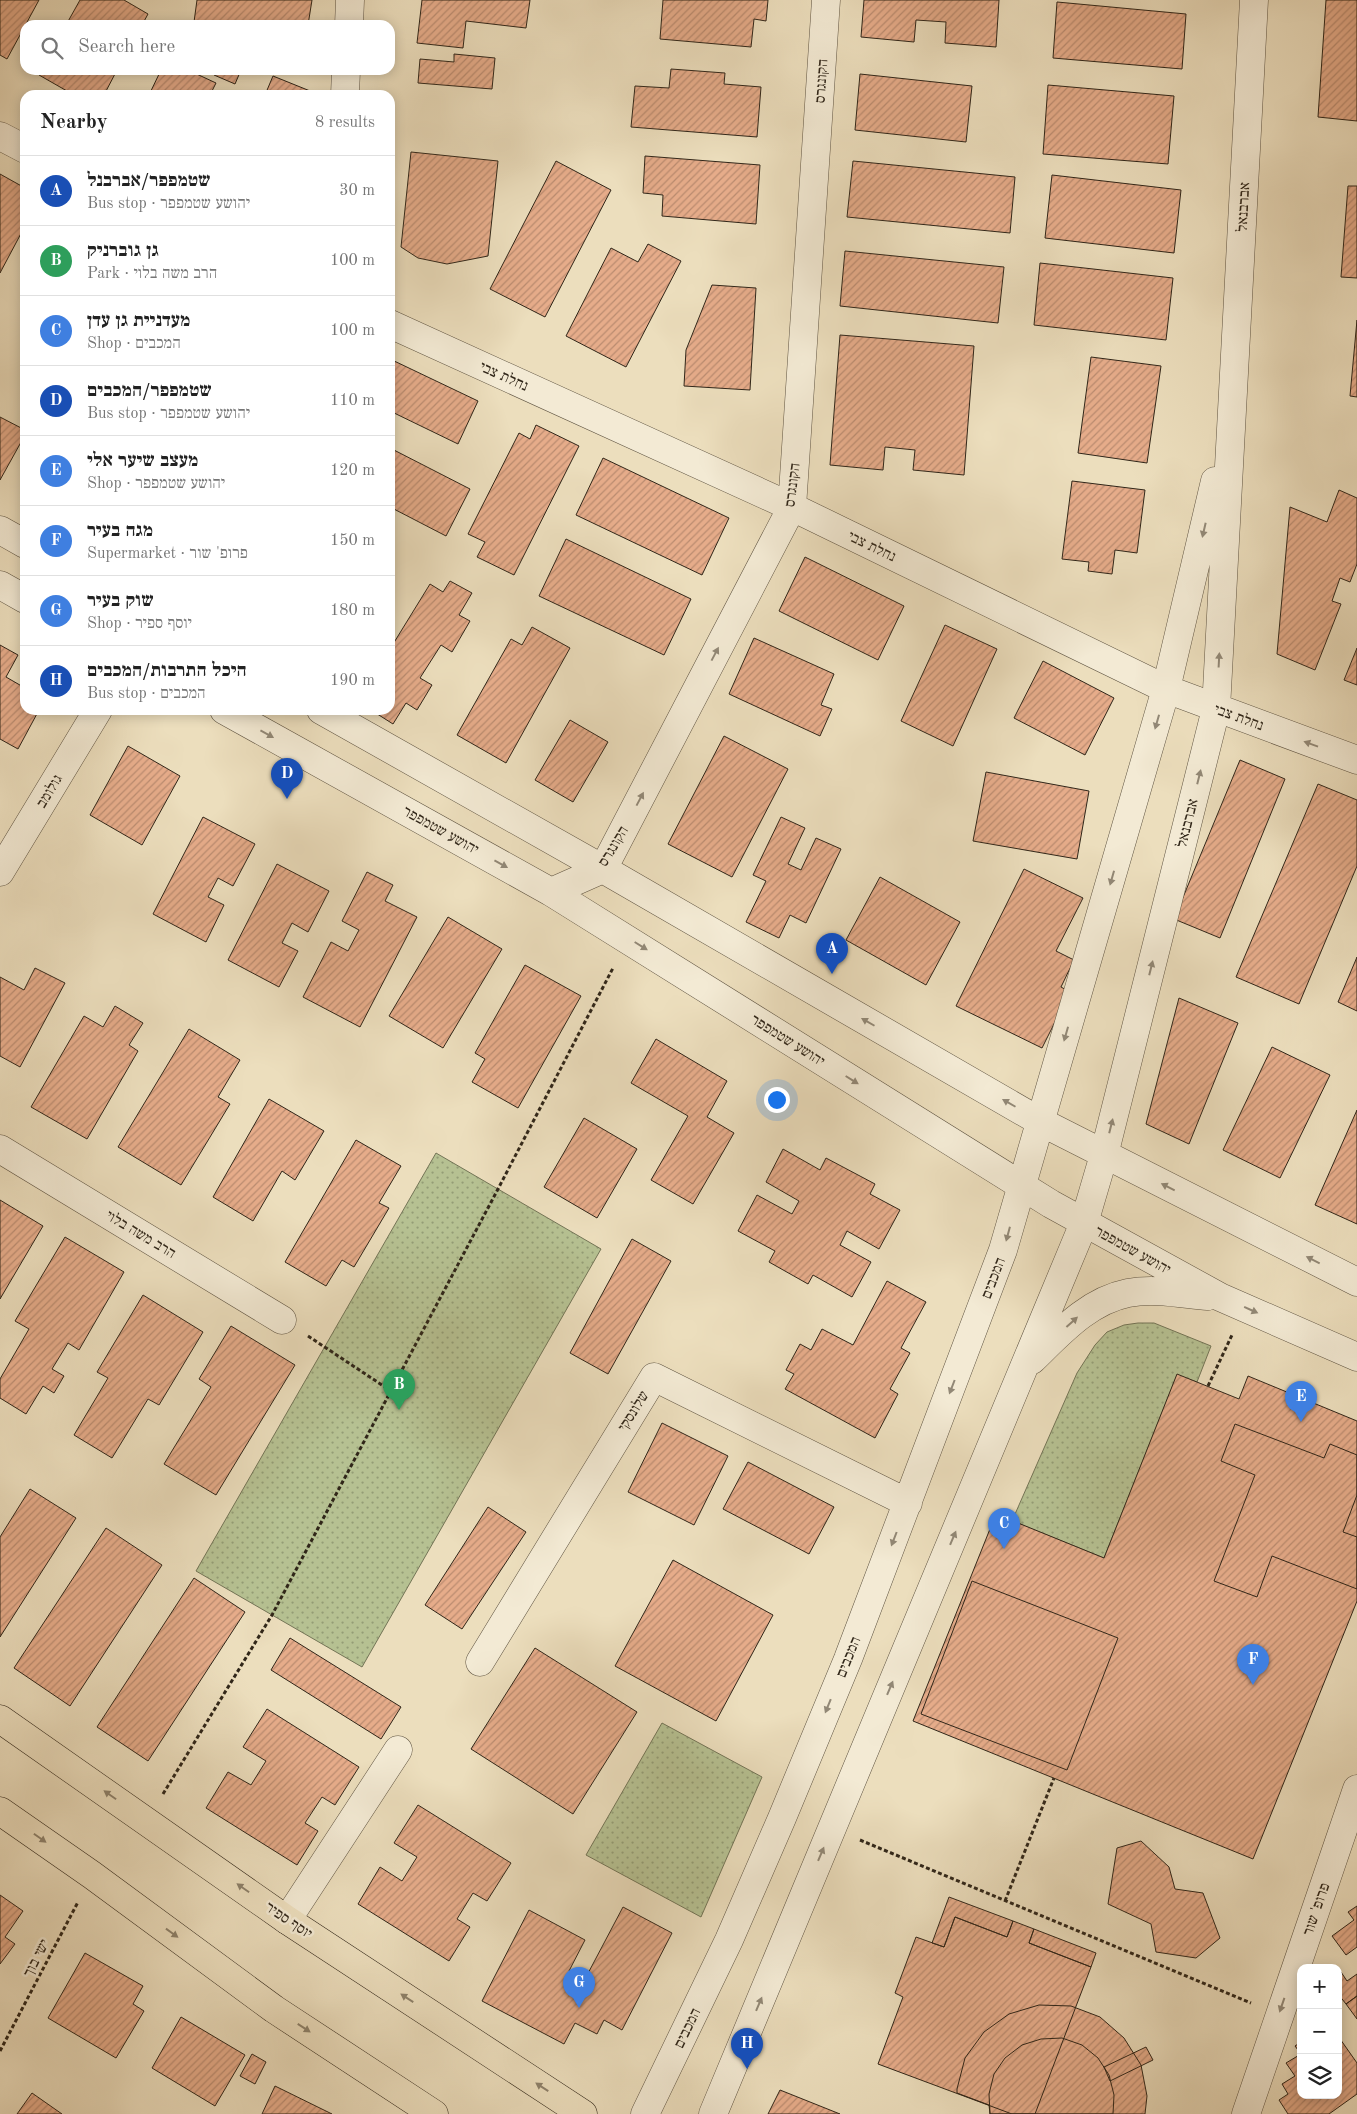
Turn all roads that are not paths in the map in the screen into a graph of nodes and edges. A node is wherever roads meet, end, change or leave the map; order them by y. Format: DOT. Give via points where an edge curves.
graph roads {
  1 [pos="350,0"];
  2 [pos="826,0"];
  3 [pos="1254,0"];
  4 [pos="349,20"];
  5 [pos="346,75"];
  6 [pos="345,90"];
  7 [pos="0,136"];
  8 [pos="20,146"];
  9 [pos="395,326"];
  10 [pos="1231,414"];
  11 [pos="792,507"];
  12 [pos="0,530"];
  13 [pos="20,541"];
  14 [pos="0,585"];
  15 [pos="20,596"];
  16 [pos="1166,689"];
  17 [pos="1216,709"];
  18 [pos="95,715"];
  19 [pos="233,715"];
  20 [pos="331,715"];
  21 [pos="1357,760"];
  22 [pos="603,869"];
  23 [pos="0,872"];
  24 [pos="551,892"];
  25 [pos="1041,1122"];
  26 [pos="0,1149"];
  27 [pos="1104,1155"];
  28 [pos="1020,1187"];
  29 [pos="1084,1223"];
  30 [pos="1357,1282"];
  31 [pos="1220,1297"];
  32 [pos="282,1320"];
  33 [pos="1357,1357"];
  34 [pos="1024,1368"];
  35 [pos="908,1503"];
  36 [pos="480,1662"];
  37 [pos="0,1719"];
  38 [pos="398,1750"];
  39 [pos="1357,1789"];
  40 [pos="0,1810"];
  41 [pos="287,1920"];
  42 [pos="434,2114"];
  43 [pos="583,2114"];
  44 [pos="646,2114"];
  45 [pos="713,2114"];
  46 [pos="1246,2114"];
  1 -- 4 [label="street"];
  2 -- 11 [label="street, הקונגרס"];
  3 -- 10 [label="street, אברבנאל"];
  5 -- 6 [label="street"];
  7 -- 8 [label="street"];
  9 -- 11 [label="street, נחלת צבי"];
  10 -- 16 [label="street, אברבנאל, one-way"];
  17 -- 10 [label="street, אברבנאל, one-way"];
  11 -- 16 [label="street, נחלת צבי"];
  22 -- 11 [label="street, הקונגרס, one-way"];
  12 -- 13 [label="street"];
  14 -- 15 [label="street"];
  16 -- 17 [label="street, נחלת צבי"];
  16 -- 25 [label="street, אברבנאל, one-way"];
  21 -- 17 [label="street, נחלת צבי, one-way"];
  27 -- 17 [label="street, אברבנאל, one-way"];
  18 -- 23 [label="street, גולומב"];
  19 -- 24 [label="street, יהושע שטמפפר, one-way"];
  20 -- 22 [label="street"];
  22 -- 24 [label="street, הקונגרס"];
  25 -- 22 [label="street, one-way"];
  24 -- 28 [label="street, יהושע שטמפפר, one-way"];
  25 -- 27 [label="street"];
  25 -- 28 [label="street, אברבנאל"];
  26 -- 32 [label="street, הרב משה בלוי"];
  27 -- 29 [label="street, אברבנאל"];
  30 -- 27 [label="street, one-way"];
  28 -- 29 [label="street, יהושע שטמפפר"];
  28 -- 35 [label="street, המכבים, one-way" via="1004,1250"];
  29 -- 31 [label="street, יהושע שטמפפר"];
  29 -- 34 [label="street"];
  31 -- 33 [label="street, יהושע שטמפפר, one-way"];
  34 -- 31 [label="street, one-way" via="1076,1318 1104,1301 1128,1293 1152,1292"];
  45 -- 34 [label="street, one-way"];
  35 -- 36 [label="street, שלונסקי" via="654,1377"];
  35 -- 44 [label="street, המכבים, one-way" via="782,1818 729,1940"];
  41 -- 37 [label="main road, יוסף ספיר, one-way"];
  38 -- 41 [label="street"];
  39 -- 46 [label="street, פרופ' שור, one-way"];
  40 -- 42 [label="main road, one-way" via="274,2009"];
  43 -- 41 [label="main road, יוסף ספיר, one-way"];
}
